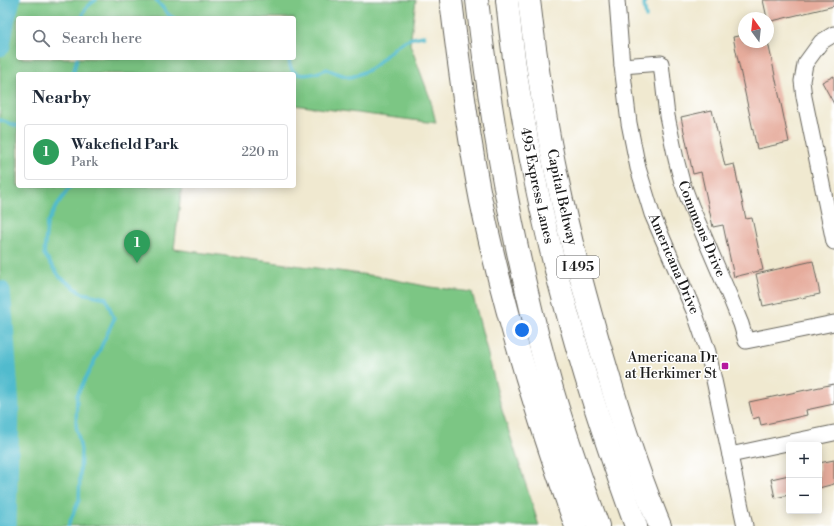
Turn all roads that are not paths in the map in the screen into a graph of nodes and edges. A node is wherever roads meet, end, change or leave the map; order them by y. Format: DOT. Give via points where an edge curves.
graph roads {
  1 [pos="451,0"];
  2 [pos="477,0"];
  3 [pos="507,0"];
  4 [pos="529,0"];
  5 [pos="617,0"];
  6 [pos="834,34"];
  7 [pos="622,66"];
  8 [pos="834,242"];
  9 [pos="834,323"];
  10 [pos="834,433"];
  11 [pos="730,454"];
  12 [pos="576,526"];
  13 [pos="598,526"];
  14 [pos="636,526"];
  15 [pos="660,526"];
  16 [pos="745,526"];
  1 -- 12 [label="highway" via="470,138 493,254 520,355"];
  2 -- 13 [label="highway" via="490,99 513,234 547,372"];
  3 -- 14 [label="highway, 495 Express Lanes / I 495" via="521,107 545,226 574,336 607,444"];
  4 -- 15 [label="highway, Capital Beltway / I 495" via="548,131 570,235 612,388"];
  5 -- 7 [label="street, Americana Drive"];
  6 -- 8 [label="street" via="821,42 805,64 802,81"];
  7 -- 9 [label="street, Commons Drive" via="661,63 667,116 682,182 746,341"];
  7 -- 11 [label="street, Americana Drive" via="638,168 652,214 694,311 708,352"];
  10 -- 11 [label="street"];
  11 -- 16 [label="street, Americana Drive"];
}
